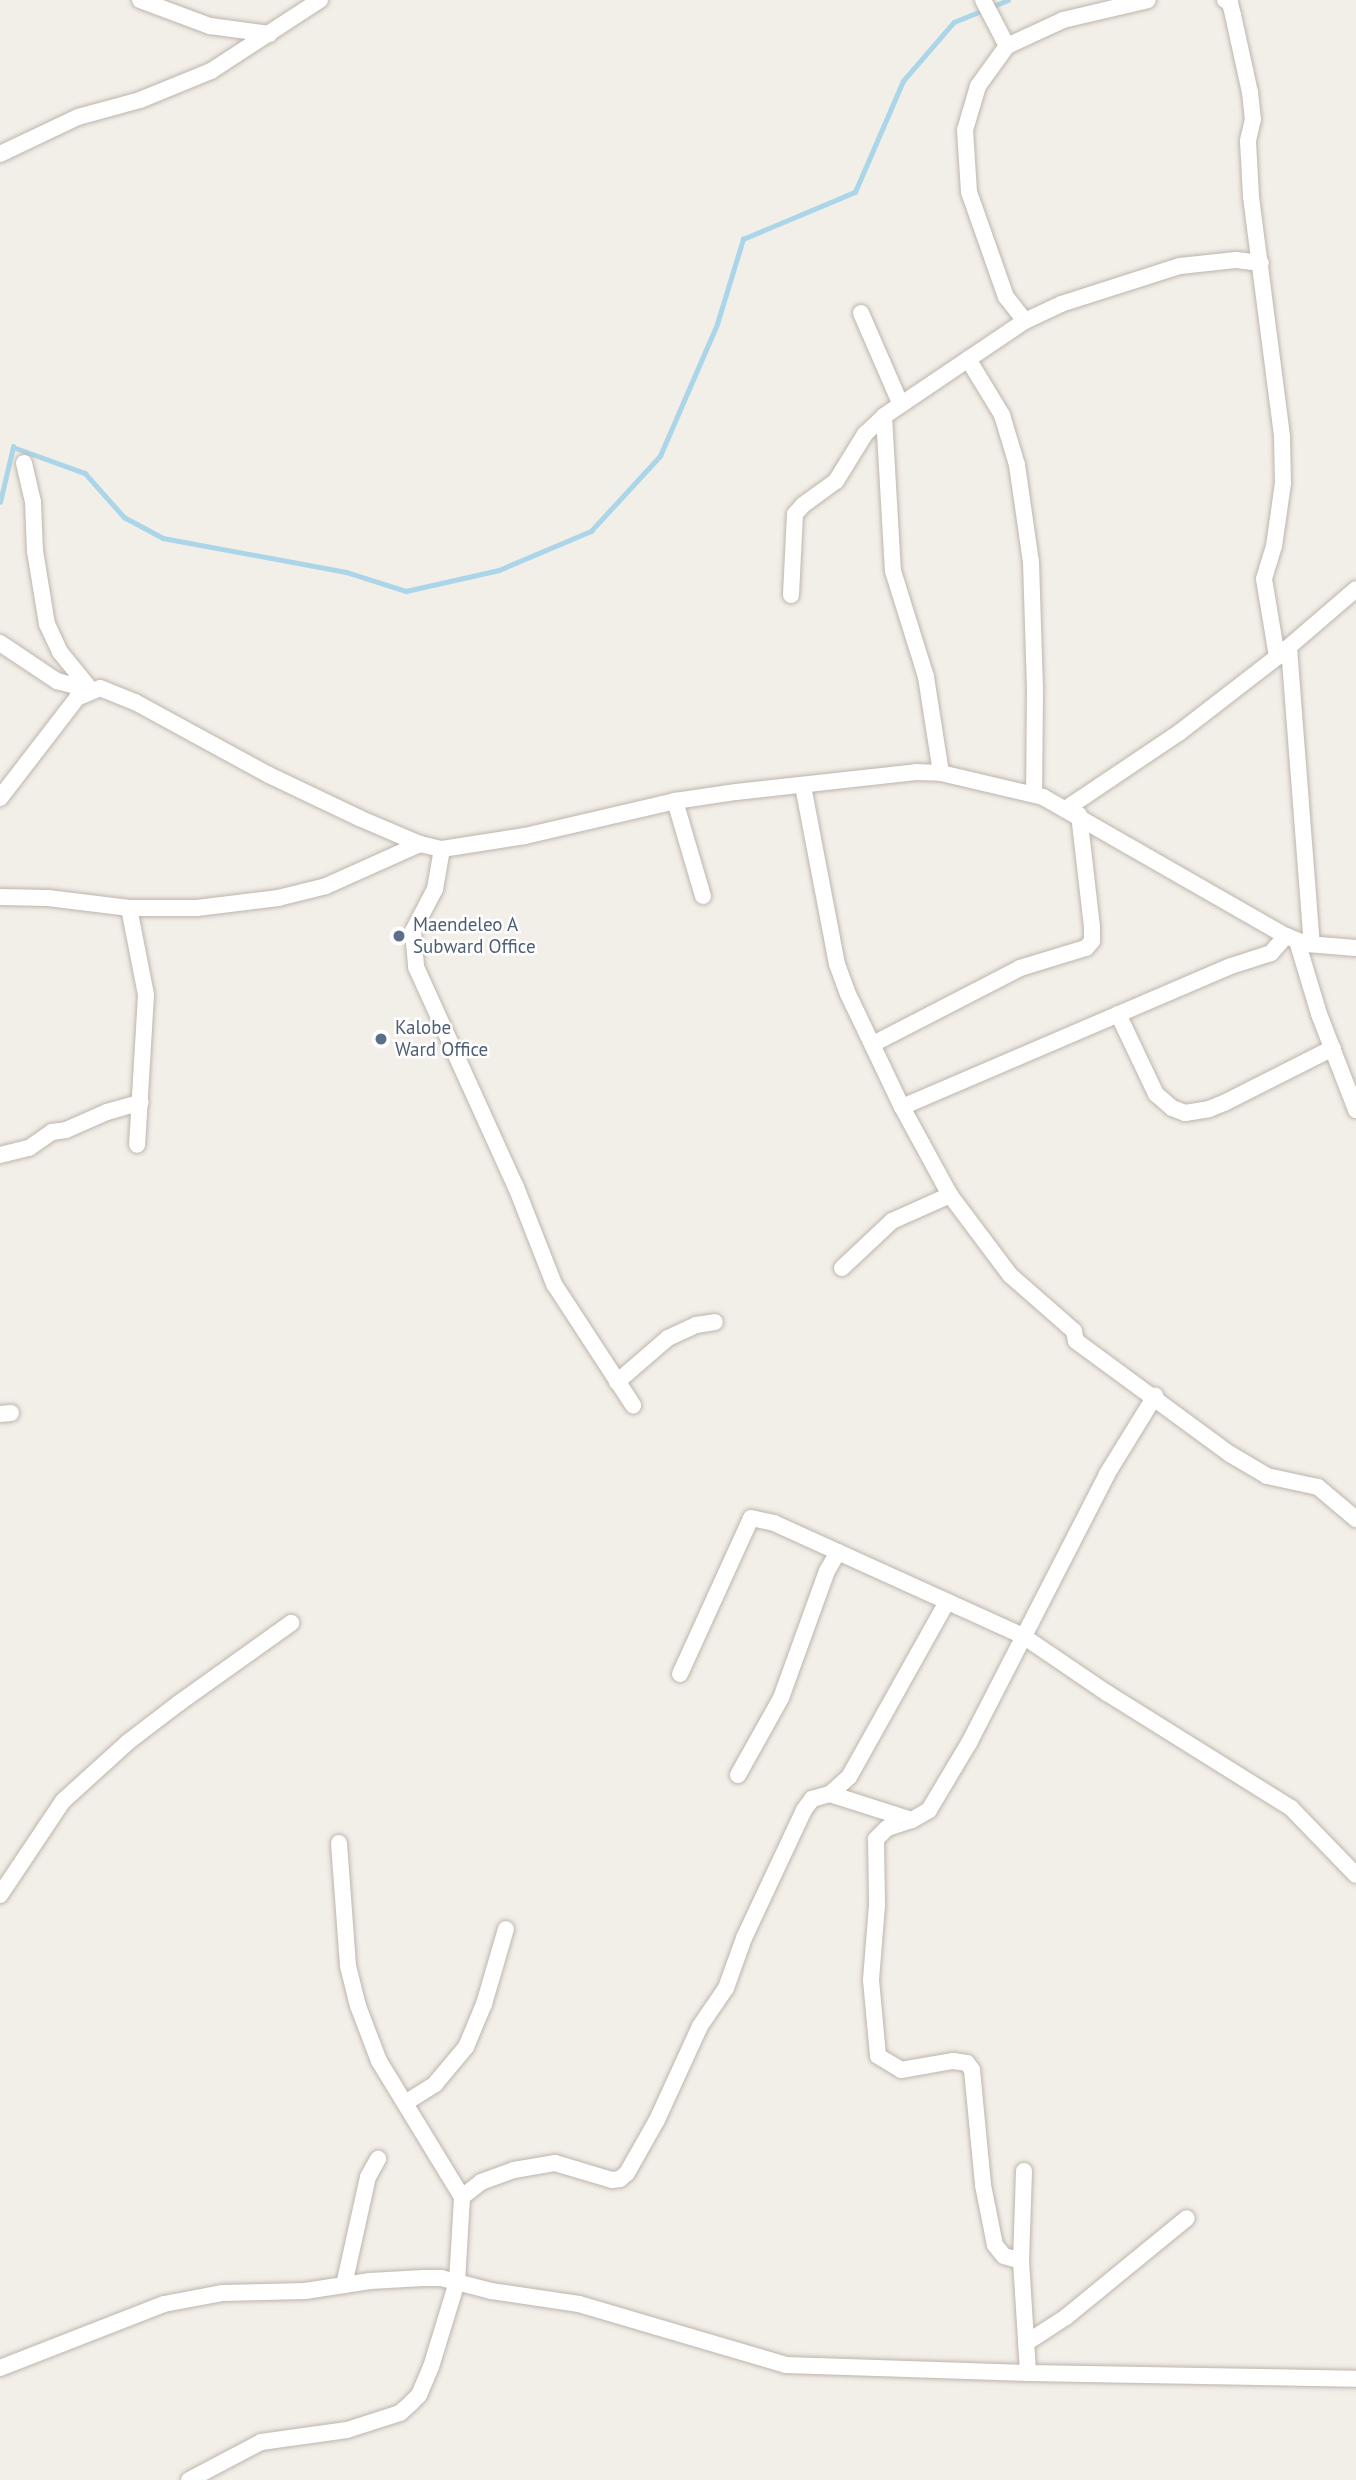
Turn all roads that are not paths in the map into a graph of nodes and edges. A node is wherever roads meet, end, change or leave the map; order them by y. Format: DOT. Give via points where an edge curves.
graph roads {
  1 [pos="140,0"];
  2 [pos="320,0"];
  3 [pos="1148,0"];
  4 [pos="1231,1"];
  5 [pos="982,2"];
  6 [pos="269,34"];
  7 [pos="1007,46"];
  8 [pos="0,154"];
  9 [pos="1261,263"];
  10 [pos="860,313"];
  11 [pos="1025,321"];
  12 [pos="968,359"];
  13 [pos="901,405"];
  14 [pos="884,416"];
  15 [pos="24,463"];
  16 [pos="1356,589"];
  17 [pos="790,594"];
  18 [pos="0,643"];
  19 [pos="1283,652"];
  20 [pos="90,690"];
  21 [pos="941,773"];
  22 [pos="803,786"];
  23 [pos="1034,793"];
  24 [pos="0,798"];
  25 [pos="675,801"];
  26 [pos="1073,812"];
  27 [pos="420,844"];
  28 [pos="442,849"];
  29 [pos="703,896"];
  30 [pos="0,897"];
  31 [pos="129,908"];
  32 [pos="1298,940"];
  33 [pos="1356,948"];
  34 [pos="1118,1014"];
  35 [pos="873,1044"];
  36 [pos="1334,1048"];
  37 [pos="141,1102"];
  38 [pos="902,1107"];
  39 [pos="1356,1110"];
  40 [pos="137,1145"];
  41 [pos="0,1155"];
  42 [pos="950,1195"];
  43 [pos="842,1268"];
  44 [pos="715,1322"];
  45 [pos="617,1382"];
  46 [pos="1155,1396"];
  47 [pos="633,1405"];
  48 [pos="1356,1519"];
  49 [pos="838,1552"];
  50 [pos="947,1602"];
  51 [pos="291,1623"];
  52 [pos="1023,1636"];
  53 [pos="680,1674"];
  54 [pos="738,1774"];
  55 [pos="830,1794"];
  56 [pos="912,1820"];
  57 [pos="339,1843"];
  58 [pos="1356,1875"];
  59 [pos="0,1895"];
  60 [pos="506,1929"];
  61 [pos="405,2103"];
  62 [pos="378,2159"];
  63 [pos="1024,2171"];
  64 [pos="462,2197"];
  65 [pos="1187,2218"];
  66 [pos="1021,2261"];
  67 [pos="457,2282"];
  68 [pos="344,2286"];
  69 [pos="1026,2343"];
  70 [pos="0,2368"];
  71 [pos="1028,2373"];
  72 [pos="1356,2379"];
  73 [pos="189,2480"];
  1 -- 6 [label="street" via="210,26"];
  2 -- 6 [label="street"];
  3 -- 7 [label="street" via="1063,20"];
  4 -- 9 [label="street" via="1250,92 1251,197"];
  5 -- 7 [label="street"];
  6 -- 8 [label="street" via="211,71 140,100 78,117"];
  7 -- 11 [label="street" via="978,86 965,130 966,172 990,259 1006,297"];
  9 -- 11 [label="street" via="1211,261 1158,271"];
  9 -- 19 [label="street" via="1282,437 1283,483 1265,579"];
  10 -- 13 [label="street"];
  11 -- 12 [label="street"];
  12 -- 13 [label="street"];
  12 -- 23 [label="street" via="1002,415 1017,465 1031,562"];
  13 -- 14 [label="street"];
  14 -- 17 [label="street" via="865,434 843,473 795,514"];
  14 -- 21 [label="street" via="893,571 926,677"];
  15 -- 20 [label="street" via="47,624 60,652"];
  16 -- 19 [label="street"];
  18 -- 20 [label="street" via="57,681"];
  19 -- 26 [label="street"];
  19 -- 32 [label="street"];
  20 -- 24 [label="street" via="77,698"];
  20 -- 27 [label="street" via="100,688 123,696 270,775"];
  21 -- 22 [label="street"];
  21 -- 23 [label="street"];
  22 -- 25 [label="street"];
  22 -- 35 [label="street" via="837,964"];
  23 -- 26 [label="street"];
  25 -- 28 [label="street" via="525,836"];
  25 -- 29 [label="street"];
  26 -- 32 [label="street"];
  26 -- 35 [label="street" via="1092,927 1092,941 1086,948 1020,968"];
  27 -- 28 [label="street"];
  27 -- 31 [label="street" via="304,893 197,908"];
  28 -- 45 [label="street" via="435,889 413,931 416,967 516,1187 554,1284"];
  30 -- 31 [label="street"];
  31 -- 37 [label="street" via="146,995"];
  32 -- 33 [label="street"];
  32 -- 34 [label="street"];
  32 -- 36 [label="street" via="1312,995"];
  34 -- 36 [label="street" via="1156,1094 1185,1113 1217,1106"];
  34 -- 38 [label="street"];
  35 -- 38 [label="street"];
  36 -- 39 [label="street"];
  37 -- 40 [label="street"];
  37 -- 41 [label="street" via="52,1132 29,1148"];
  38 -- 42 [label="street"];
  42 -- 43 [label="street" via="892,1221"];
  42 -- 46 [label="street" via="1010,1275 1074,1331 1076,1341"];
  44 -- 45 [label="street" via="668,1338"];
  45 -- 47 [label="street"];
  46 -- 48 [label="street" via="1253,1469 1318,1486"];
  46 -- 52 [label="street" via="1107,1474"];
  49 -- 50 [label="street"];
  49 -- 53 [label="street" via="789,1529 751,1518"];
  49 -- 54 [label="street" via="780,1698"];
  50 -- 52 [label="street"];
  50 -- 55 [label="street" via="849,1777"];
  51 -- 59 [label="street" via="158,1719 63,1801"];
  52 -- 56 [label="street" via="936,1801"];
  52 -- 58 [label="street" via="1291,1808"];
  55 -- 56 [label="street"];
  55 -- 64 [label="street" via="812,1799 804,1810 744,1938 726,1989 700,2026 627,2173 612,2180 555,2163 534,2165 496,2175"];
  56 -- 66 [label="street" via="887,1828 876,1839 871,1980 878,2056 901,2070 953,2061 967,2063 972,2070 983,2185 995,2245 1004,2256"];
  57 -- 61 [label="street" via="348,1966 358,2006 379,2061"];
  60 -- 61 [label="street" via="466,2047 435,2084"];
  61 -- 64 [label="street"];
  62 -- 68 [label="street" via="368,2177"];
  63 -- 66 [label="street"];
  64 -- 67 [label="street"];
  65 -- 69 [label="street" via="1087,2301"];
  66 -- 69 [label="street"];
  67 -- 68 [label="street" via="423,2278"];
  67 -- 71 [label="street" via="579,2304 786,2365"];
  67 -- 73 [label="street" via="419,2395 400,2413 347,2430 261,2442"];
  68 -- 70 [label="street" via="223,2293 164,2304"];
  69 -- 71 [label="street"];
  71 -- 72 [label="street"];
}
